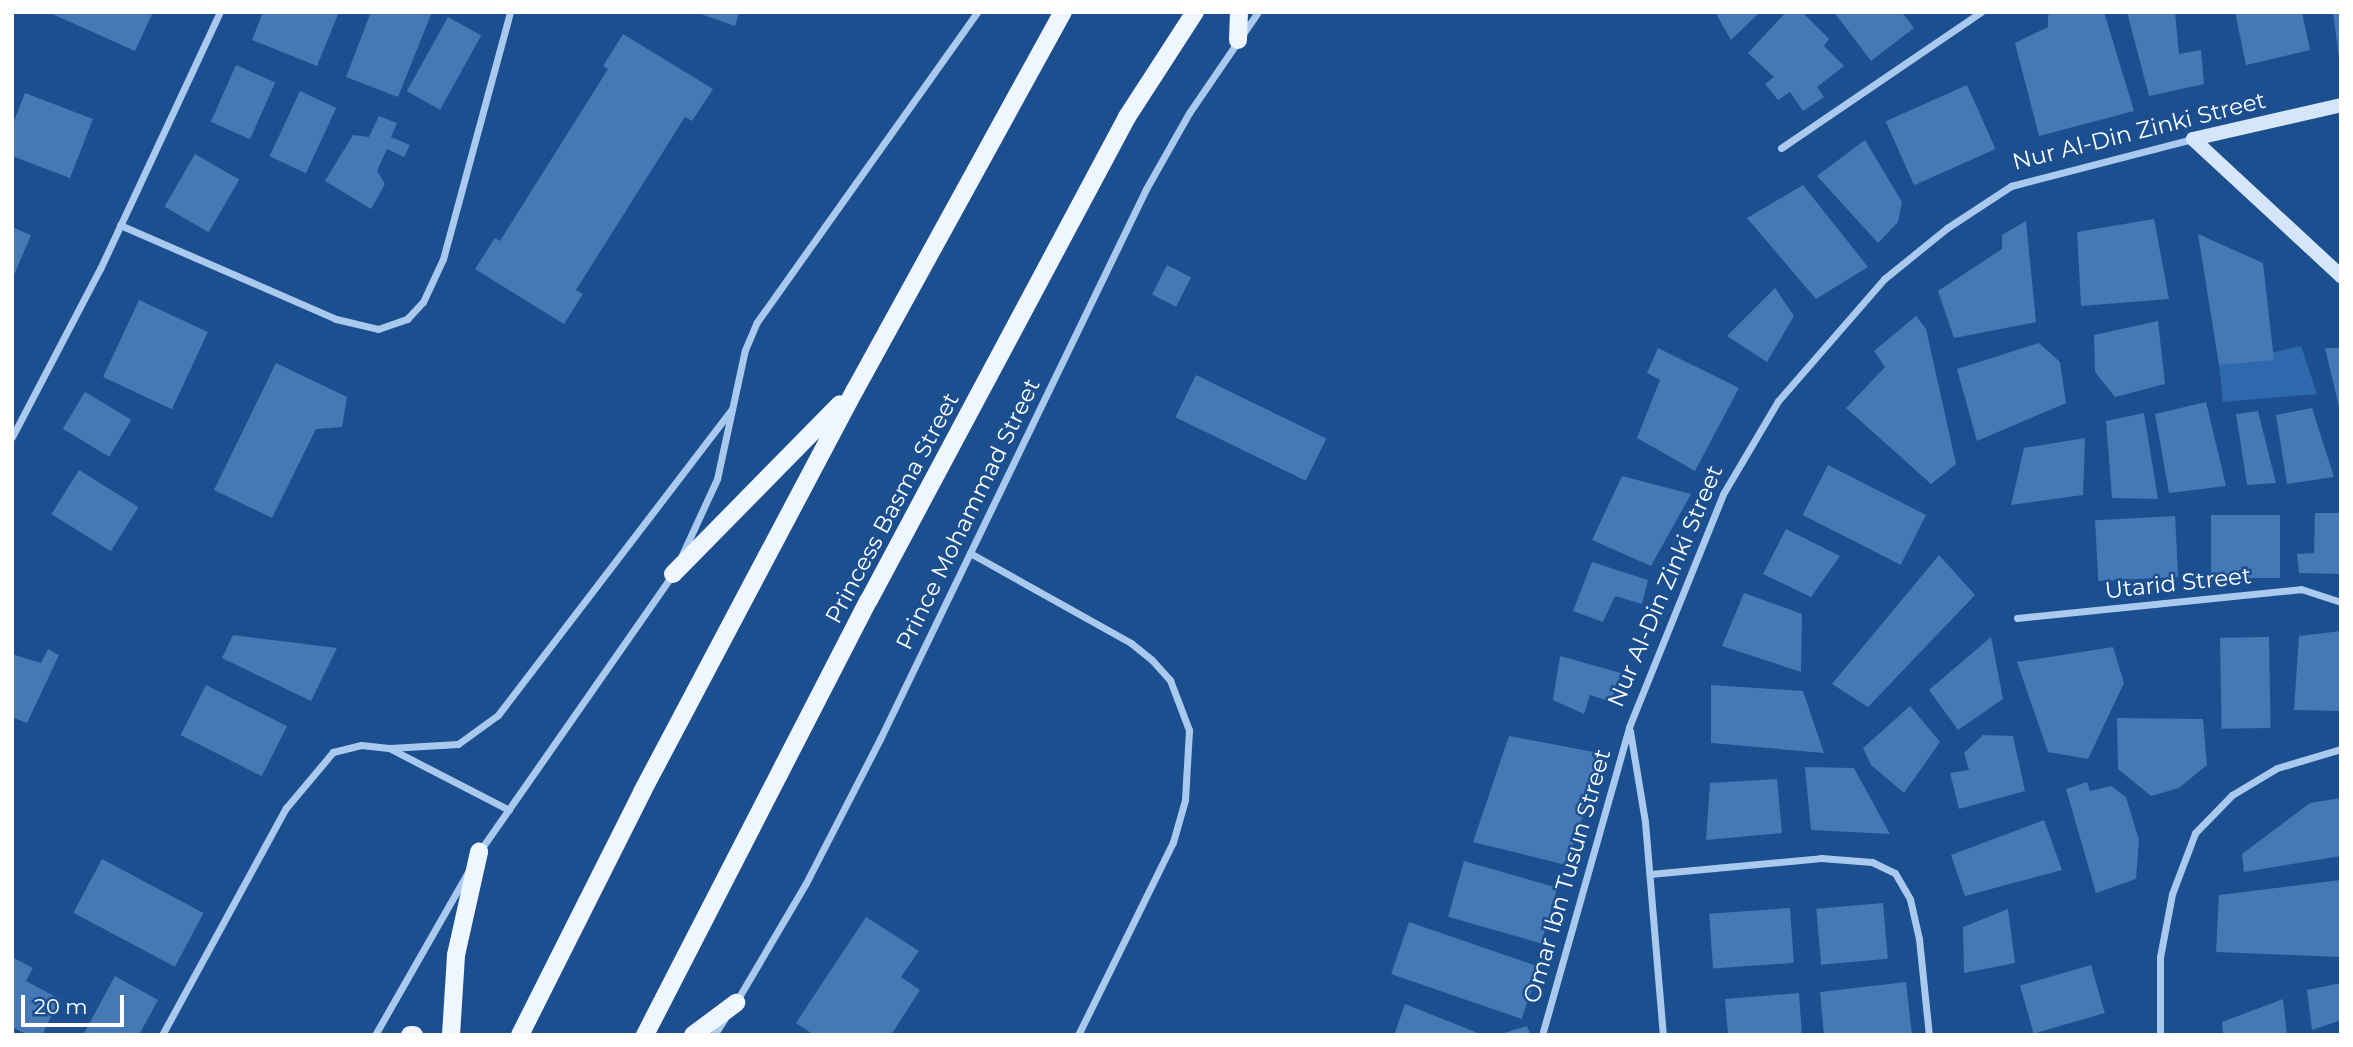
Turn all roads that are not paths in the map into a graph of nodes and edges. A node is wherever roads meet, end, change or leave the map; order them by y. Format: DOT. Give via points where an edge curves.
graph roads {
  1 [pos="220,12"];
  2 [pos="510,12"];
  3 [pos="976,12"];
  4 [pos="1063,12"];
  5 [pos="1195,12"];
  6 [pos="1240,12"];
  7 [pos="1258,12"];
  8 [pos="1982,12"];
  9 [pos="1238,40"];
  10 [pos="2341,105"];
  11 [pos="2193,139"];
  12 [pos="1781,148"];
  13 [pos="120,225"];
  14 [pos="2341,276"];
  15 [pos="855,390"];
  16 [pos="733,407"];
  17 [pos="12,437"];
  18 [pos="970,553"];
  19 [pos="673,574"];
  20 [pos="2341,602"];
  21 [pos="2017,618"];
  22 [pos="1629,727"];
  23 [pos="390,748"];
  24 [pos="2341,750"];
  25 [pos="509,810"];
  26 [pos="479,852"];
  27 [pos="1650,874"];
  28 [pos="736,1003"];
  29 [pos="162,1035"];
  30 [pos="376,1035"];
  31 [pos="451,1035"];
  32 [pos="520,1035"];
  33 [pos="645,1035"];
  34 [pos="693,1035"];
  35 [pos="714,1035"];
  36 [pos="1079,1035"];
  37 [pos="1542,1035"];
  38 [pos="1662,1035"];
  39 [pos="1929,1035"];
  40 [pos="2160,1035"];
  1 -- 13 [label="street"];
  2 -- 13 [label="street" via="443,259 423,302 407,319 378,329 336,319"];
  3 -- 16 [label="street" via="769,302 745,350"];
  4 -- 15 [label="main road"];
  5 -- 33 [label="main road, Princess Basma Street" via="1127,117 869,600"];
  6 -- 9 [label="main road"];
  7 -- 9 [label="street, Prince Mohammad Street"];
  8 -- 12 [label="street"];
  9 -- 18 [label="street, Prince Mohammad Street" via="1146,189"];
  10 -- 11 [label="street, Nur Al-Din Zinki Street"];
  11 -- 14 [label="street"];
  11 -- 22 [label="street, Nur Al-Din Zinki Street" via="2011,186 1947,228 1884,279 1778,401 1723,494"];
  13 -- 17 [label="street"];
  15 -- 19 [label="main road"];
  15 -- 32 [label="main road" via="642,792"];
  16 -- 19 [label="street" via="717,479"];
  16 -- 23 [label="street" via="498,715 458,744"];
  18 -- 28 [label="street, Prince Mohammad Street" via="812,871"];
  18 -- 36 [label="street" via="1131,643 1170,680 1189,730 1185,800 1173,842"];
  19 -- 25 [label="street"];
  20 -- 21 [label="street, Utarid Street" via="2301,589"];
  22 -- 27 [label="street, Nur Al-Din Zinki Street"];
  22 -- 37 [label="street, Omar Ibn Tusun Street"];
  23 -- 25 [label="street"];
  23 -- 29 [label="street" via="361,745 333,752 310,775 286,808"];
  24 -- 40 [label="street" via="2277,768 2232,795 2195,833 2172,894 2160,957"];
  25 -- 26 [label="street"];
  26 -- 30 [label="street"];
  26 -- 31 [label="main road" via="456,955"];
  27 -- 38 [label="street, Nur Al-Din Zinki Street"];
  27 -- 39 [label="street" via="1821,858 1872,862 1895,873 1910,899 1919,939"];
  28 -- 34 [label="main road"];
  28 -- 35 [label="street, Prince Mohammad Street"];
}
